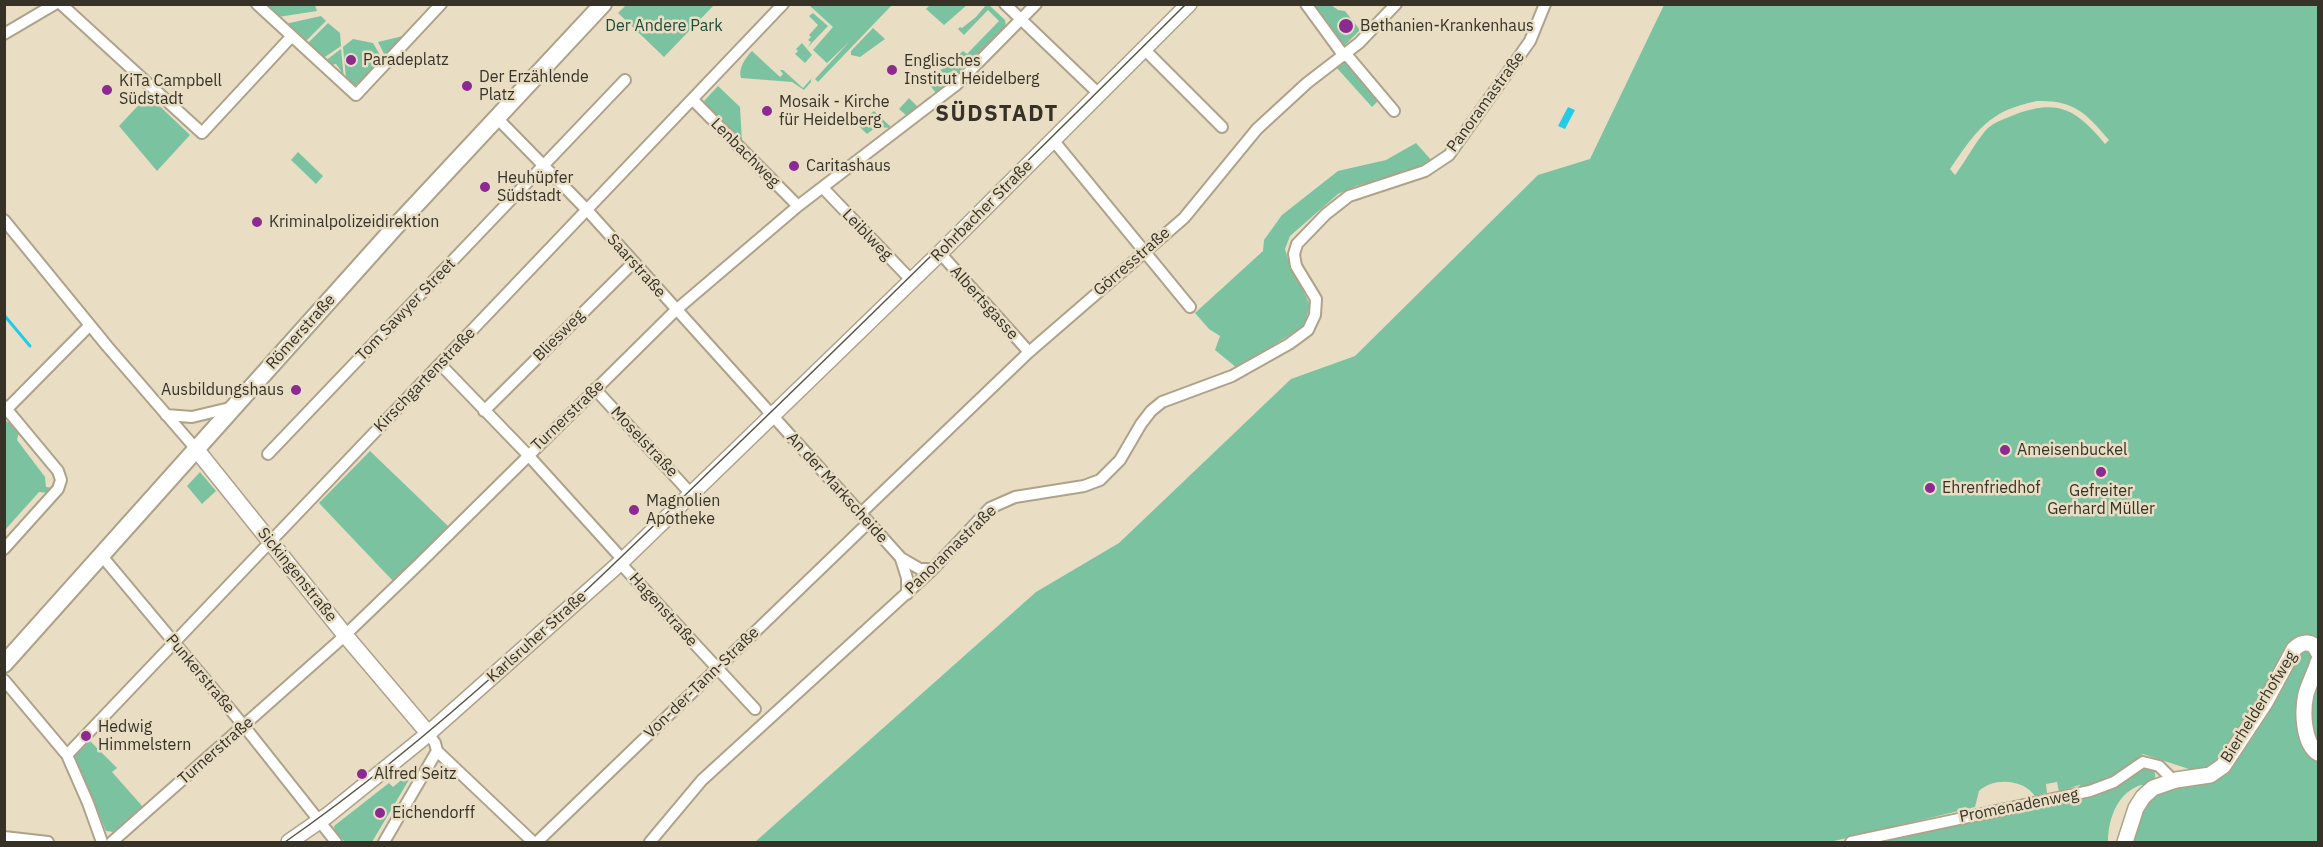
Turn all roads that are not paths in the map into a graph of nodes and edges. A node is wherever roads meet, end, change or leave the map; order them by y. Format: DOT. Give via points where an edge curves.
graph roads {
  1 [pos="54,4"];
  2 [pos="61,4"];
  3 [pos="257,4"];
  4 [pos="441,4"];
  5 [pos="603,4"];
  6 [pos="783,4"];
  7 [pos="1005,4"];
  8 [pos="1036,4"];
  9 [pos="1189,4"];
  10 [pos="1306,4"];
  11 [pos="1396,4"];
  12 [pos="1545,4"];
  13 [pos="1021,20"];
  14 [pos="4,34"];
  15 [pos="291,37"];
  16 [pos="1144,49"];
  17 [pos="1345,55"];
  18 [pos="625,80"];
  19 [pos="1099,94"];
  20 [pos="693,100"];
  21 [pos="1394,111"];
  22 [pos="496,118"];
  23 [pos="1222,127"];
  24 [pos="1053,140"];
  25 [pos="545,166"];
  26 [pos="823,189"];
  27 [pos="798,206"];
  28 [pos="587,210"];
  29 [pos="4,220"];
  30 [pos="1144,250"];
  31 [pos="940,254"];
  32 [pos="634,262"];
  33 [pos="912,281"];
  34 [pos="1190,307"];
  35 [pos="676,310"];
  36 [pos="90,325"];
  37 [pos="1029,352"];
  38 [pos="440,364"];
  39 [pos="595,389"];
  40 [pos="234,407"];
  41 [pos="5,409"];
  42 [pos="484,411"];
  43 [pos="166,415"];
  44 [pos="773,417"];
  45 [pos="196,449"];
  46 [pos="268,454"];
  47 [pos="528,455"];
  48 [pos="692,495"];
  49 [pos="860,514"];
  50 [pos="868,523"];
  51 [pos="270,542"];
  52 [pos="4,549"];
  53 [pos="101,555"];
  54 [pos="901,558"];
  55 [pos="622,562"];
  56 [pos="933,569"];
  57 [pos="907,594"];
  58 [pos="345,634"];
  59 [pos="173,643"];
  60 [pos="2319,652"];
  61 [pos="2319,662"];
  62 [pos="4,664"];
  63 [pos="717,668"];
  64 [pos="4,680"];
  65 [pos="755,708"];
  66 [pos="244,726"];
  67 [pos="428,734"];
  68 [pos="437,751"];
  69 [pos="2319,753"];
  70 [pos="67,755"];
  71 [pos="2173,780"];
  72 [pos="320,822"];
  73 [pos="4,837"];
  74 [pos="48,843"];
  75 [pos="102,843"];
  76 [pos="112,843"];
  77 [pos="289,843"];
  78 [pos="336,843"];
  79 [pos="384,843"];
  80 [pos="535,843"];
  81 [pos="650,843"];
  82 [pos="1851,843"];
  83 [pos="2126,843"];
  1 -- 14 [label="street"];
  2 -- 15 [label="street" via="202,134"];
  3 -- 15 [label="street"];
  4 -- 15 [label="street" via="356,95"];
  5 -- 22 [label="main road, Römerstraße"];
  6 -- 20 [label="street, Kirschgartenstraße"];
  7 -- 13 [label="street"];
  8 -- 13 [label="street, Turnerstraße"];
  9 -- 16 [label="main road, Rohrbacher Straße"];
  10 -- 17 [label="street"];
  11 -- 17 [label="street, Görresstraße"];
  12 -- 56 [label="street, Panoramastraße" via="1530,40 1449,155 1425,171 1350,196 1297,244 1296,266 1316,303 1314,321 1305,332 1232,376 1156,406 1120,460 1100,480 1015,497 990,508"];
  13 -- 19 [label="street"];
  13 -- 26 [label="street, Turnerstraße" via="956,85"];
  16 -- 19 [label="main road, Rohrbacher Straße"];
  16 -- 23 [label="street"];
  17 -- 21 [label="street"];
  17 -- 30 [label="street, Görresstraße" via="1307,83 1257,129 1196,205"];
  18 -- 25 [label="street, Tom Sawyer Street"];
  19 -- 24 [label="main road, Rohrbacher Straße"];
  20 -- 27 [label="street, Lenbachweg"];
  20 -- 28 [label="street, Kirschgartenstraße"];
  22 -- 25 [label="street, Saarstraße"];
  22 -- 40 [label="main road, Römerstraße"];
  24 -- 30 [label="street"];
  24 -- 31 [label="main road, Rohrbacher Straße"];
  25 -- 28 [label="street, Saarstraße"];
  25 -- 46 [label="street, Tom Sawyer Street"];
  26 -- 27 [label="street, Turnerstraße"];
  26 -- 33 [label="street, Leiblweg"];
  27 -- 35 [label="street, Turnerstraße"];
  28 -- 32 [label="street, Saarstraße"];
  28 -- 38 [label="street, Kirschgartenstraße"];
  29 -- 36 [label="street, Sickingenstraße"];
  30 -- 34 [label="street"];
  30 -- 37 [label="street, Görresstraße"];
  31 -- 33 [label="main road, Rohrbacher Straße"];
  31 -- 37 [label="street, Albertsgasse"];
  32 -- 35 [label="street, Saarstraße"];
  32 -- 42 [label="street, Bliesweg"];
  33 -- 44 [label="main road, Rohrbacher Straße"];
  35 -- 39 [label="street, Turnerstraße"];
  35 -- 44 [label="street, Saarstraße"];
  36 -- 41 [label="street"];
  36 -- 43 [label="street, Sickingenstraße"];
  37 -- 49 [label="street, Görresstraße"];
  38 -- 42 [label="street, Hagenstraße"];
  38 -- 51 [label="street, Kirschgartenstraße"];
  39 -- 47 [label="street, Turnerstraße"];
  39 -- 48 [label="street, Moselstraße"];
  40 -- 43 [label="street" via="192,417"];
  40 -- 45 [label="main road, Römerstraße"];
  41 -- 52 [label="street" via="58,471 61,483"];
  42 -- 47 [label="street, Hagenstraße"];
  43 -- 45 [label="street, Sickingenstraße"];
  44 -- 48 [label="main road, Karlsruher Straße"];
  44 -- 49 [label="street, An der Markscheide"];
  45 -- 51 [label="main road, Sickingenstraße"];
  45 -- 53 [label="main road, Römerstraße"];
  47 -- 55 [label="street, Hagenstraße"];
  47 -- 58 [label="street, Turnerstraße"];
  48 -- 55 [label="main road, Karlsruher Straße"];
  49 -- 50 [label="street, An der Markscheide"];
  50 -- 54 [label="street, An der Markscheide"];
  50 -- 63 [label="street, Von-der-Tann-Straße"];
  51 -- 58 [label="main road, Sickingenstraße"];
  51 -- 59 [label="street, Kirschgartenstraße"];
  53 -- 59 [label="street, Punkerstraße"];
  53 -- 62 [label="main road, Römerstraße"];
  54 -- 56 [label="street, An der Markscheide" via="920,569"];
  54 -- 57 [label="street, An der Markscheide" via="908,578"];
  55 -- 63 [label="street, Hagenstraße"];
  55 -- 67 [label="main road, Karlsruher Straße"];
  56 -- 57 [label="street, Panoramastraße"];
  57 -- 81 [label="street, Panoramastraße" via="728,755 683,801"];
  58 -- 66 [label="street, Turnerstraße"];
  58 -- 67 [label="main road, Sickingenstraße"];
  59 -- 66 [label="street, Punkerstraße"];
  59 -- 70 [label="street, Kirschgartenstraße"];
  60 -- 71 [label="main road, Bierhelderhofweg" via="2308,643 2295,648 2266,701 2221,768 2207,776"];
  61 -- 69 [label="main road, Bierhelderhofweg" via="2307,690 2305,712 2308,741"];
  63 -- 65 [label="street, Hagenstraße"];
  63 -- 80 [label="street, Von-der-Tann-Straße"];
  64 -- 70 [label="street"];
  66 -- 72 [label="street, Punkerstraße"];
  66 -- 76 [label="street, Turnerstraße"];
  67 -- 68 [label="street"];
  67 -- 72 [label="main road, Karlsruher Straße"];
  68 -- 79 [label="street"];
  68 -- 80 [label="street"];
  70 -- 75 [label="street"];
  71 -- 82 [label="street, Promenadenweg" via="2162,767 2144,762 2114,782 2090,791"];
  71 -- 83 [label="main road, Bierhelderhofweg" via="2156,786 2143,797"];
  72 -- 77 [label="main road, Karlsruher Straße"];
  72 -- 78 [label="street, Punkerstraße"];
  73 -- 74 [label="street"];
}
